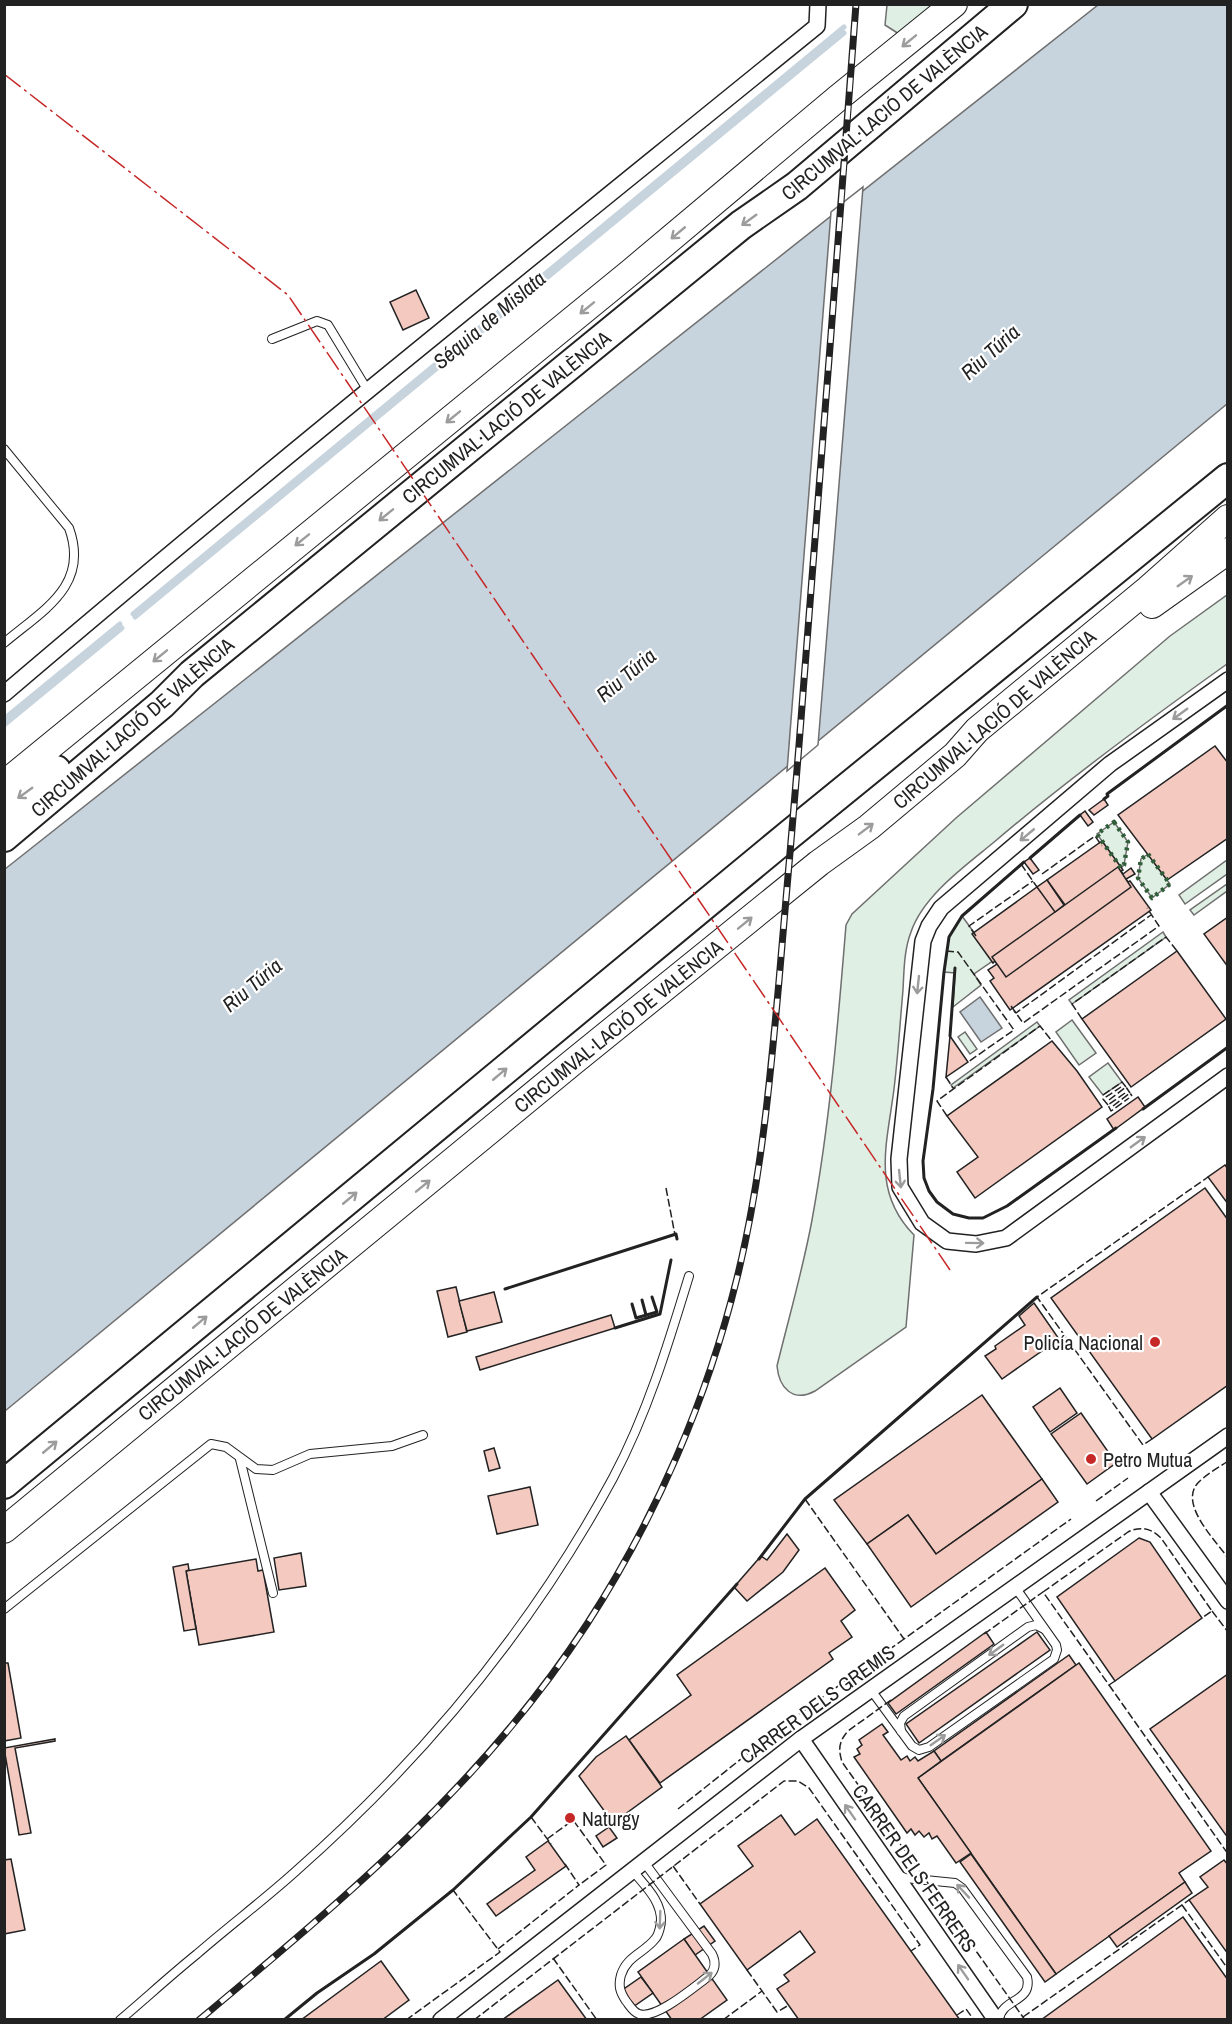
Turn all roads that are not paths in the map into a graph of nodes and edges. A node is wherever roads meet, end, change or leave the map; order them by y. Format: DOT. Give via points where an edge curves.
graph roads {
  1 [pos="818,4"];
  2 [pos="954,4"];
  3 [pos="1013,4"];
  4 [pos="272,339"];
  5 [pos="368,391"];
  6 [pos="4,449"];
  7 [pos="1227,478"];
  8 [pos="1227,518"];
  9 [pos="1227,551"];
  10 [pos="4,643"];
  11 [pos="192,674"];
  12 [pos="1227,680"];
  13 [pos="4,694"];
  14 [pos="955,755"];
  15 [pos="4,784"];
  16 [pos="4,808"];
  17 [pos="4,837"];
  18 [pos="1227,1076"];
  19 [pos="689,1276"];
  20 [pos="423,1435"];
  21 [pos="1227,1436"];
  22 [pos="240,1459"];
  23 [pos="4,1484"];
  24 [pos="1149,1492"];
  25 [pos="4,1530"];
  26 [pos="1015,1587"];
  27 [pos="273,1593"];
  28 [pos="1227,1601"];
  29 [pos="4,1609"];
  30 [pos="1045,1630"];
  31 [pos="871,1689"];
  32 [pos="902,1732"];
  33 [pos="801,1739"];
  34 [pos="639,1866"];
  35 [pos="891,1870"];
  36 [pos="120,2019"];
  37 [pos="441,2019"];
  38 [pos="998,2019"];
  1 -- 5 [label="street" via="817,26"];
  2 -- 15 [label="highway, CIRCUMVAL·LACIÓ DE VALÈNCIA, one-way"];
  3 -- 11 [label="highway, CIRCUMVAL·LACIÓ DE VALÈNCIA, one-way" via="797,186 741,225"];
  4 -- 5 [label="lane" via="317,321 328,325"];
  5 -- 13 [label="street"];
  6 -- 10 [label="lane" via="69,528 74,543 71,578 63,591"];
  23 -- 7 [label="highway, CIRCUMVAL·LACIÓ DE VALÈNCIA, one-way"];
  8 -- 14 [label="highway, CIRCUMVAL·LACIÓ DE VALÈNCIA" via="1148,589 977,730"];
  14 -- 9 [label="highway, one-way" via="987,740 1165,594"];
  11 -- 16 [label="highway, one-way" via="152,695"];
  11 -- 17 [label="highway, CIRCUMVAL·LACIÓ DE VALÈNCIA" via="162,704"];
  12 -- 18 [label="street, one-way" via="1110,764 941,908 929,926 923,941 899,1159 900,1187 922,1223 947,1241 976,1244 1006,1238"];
  25 -- 14 [label="highway, CIRCUMVAL·LACIÓ DE VALÈNCIA, one-way" via="582,1055"];
  19 -- 36 [label="lane" via="662,1363 613,1477 533,1608 481,1680 437,1732 327,1842"];
  20 -- 22 [label="lane" via="392,1446 310,1454 273,1470 256,1469"];
  21 -- 24 [label="street, CARRER DELS GREMIS"];
  22 -- 27 [label="lane"];
  22 -- 29 [label="lane" via="226,1447 211,1444"];
  24 -- 26 [label="street, CARRER DELS GREMIS"];
  24 -- 28 [label="street"];
  26 -- 30 [label="lane"];
  26 -- 31 [label="street, CARRER DELS GREMIS"];
  30 -- 32 [label="lane, one-way" via="1036,1625 1028,1627 970,1668 904,1716 900,1723"];
  32 -- 30 [label="lane, one-way" via="915,1749 929,1747 1054,1659 1058,1650"];
  31 -- 32 [label="lane"];
  31 -- 33 [label="street, CARRER DELS GREMIS"];
  33 -- 34 [label="street, CARRER DELS GREMIS"];
  35 -- 33 [label="street, CARRER DELS FERRERS, one-way"];
  34 -- 34 [label="lane, one-way" via="661,1912 660,1927 656,1938 624,1967 620,1992 635,2012 645,2015 658,2012 710,1976 715,1962"];
  34 -- 37 [label="street, CARRER DELS GREMIS"];
  38 -- 35 [label="street, CARRER DELS FERRERS, one-way"];
  38 -- 35 [label="lane, one-way" via="1001,2011 1027,1991 1027,1977 962,1888 955,1883 905,1878"];
}
